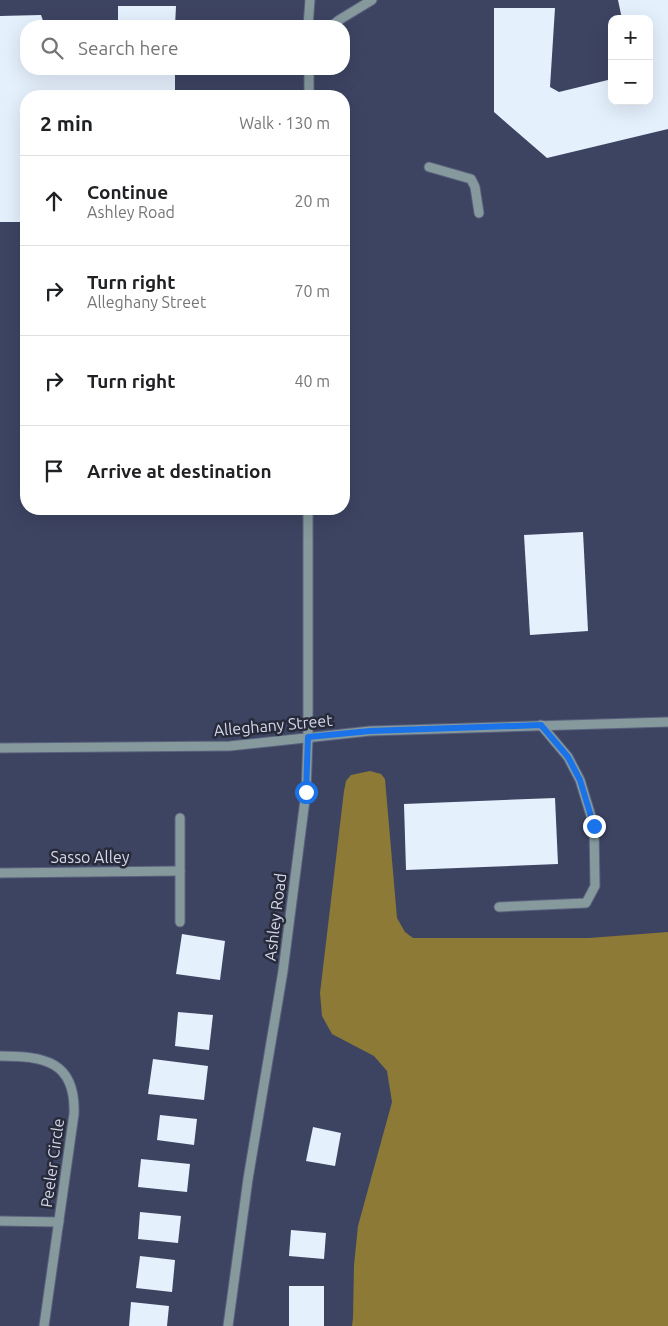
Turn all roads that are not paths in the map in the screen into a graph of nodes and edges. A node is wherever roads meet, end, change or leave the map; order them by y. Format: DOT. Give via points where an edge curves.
graph roads {
  1 [pos="310,0"];
  2 [pos="372,0"];
  3 [pos="308,20"];
  4 [pos="339,20"];
  5 [pos="308,75"];
  6 [pos="309,90"];
  7 [pos="429,167"];
  8 [pos="479,214"];
  9 [pos="308,515"];
  10 [pos="668,722"];
  11 [pos="541,725"];
  12 [pos="308,737"];
  13 [pos="0,748"];
  14 [pos="180,818"];
  15 [pos="180,871"];
  16 [pos="0,873"];
  17 [pos="499,907"];
  18 [pos="180,922"];
  19 [pos="0,1056"];
  20 [pos="0,1221"];
  21 [pos="58,1222"];
  22 [pos="44,1326"];
  23 [pos="228,1326"];
  1 -- 3 [label="street"];
  2 -- 4 [label="street"];
  5 -- 6 [label="street"];
  7 -- 8 [label="street" via="471,179"];
  9 -- 12 [label="street, Ashley Road"];
  10 -- 11 [label="street, Alleghany Street"];
  11 -- 12 [label="street, Alleghany Street" via="370,731"];
  11 -- 17 [label="street" via="568,757 580,780 594,826 595,886 586,903"];
  12 -- 13 [label="street, Alleghany Street" via="230,746"];
  12 -- 23 [label="street, Ashley Road" via="306,792 283,972 248,1180"];
  14 -- 15 [label="street"];
  15 -- 16 [label="street, Sasso Alley"];
  15 -- 18 [label="street"];
  19 -- 21 [label="street, Peeler Circle" via="41,1058 61,1071 70,1084 74,1114"];
  20 -- 21 [label="street"];
  21 -- 22 [label="street, Peeler Circle"];
}
